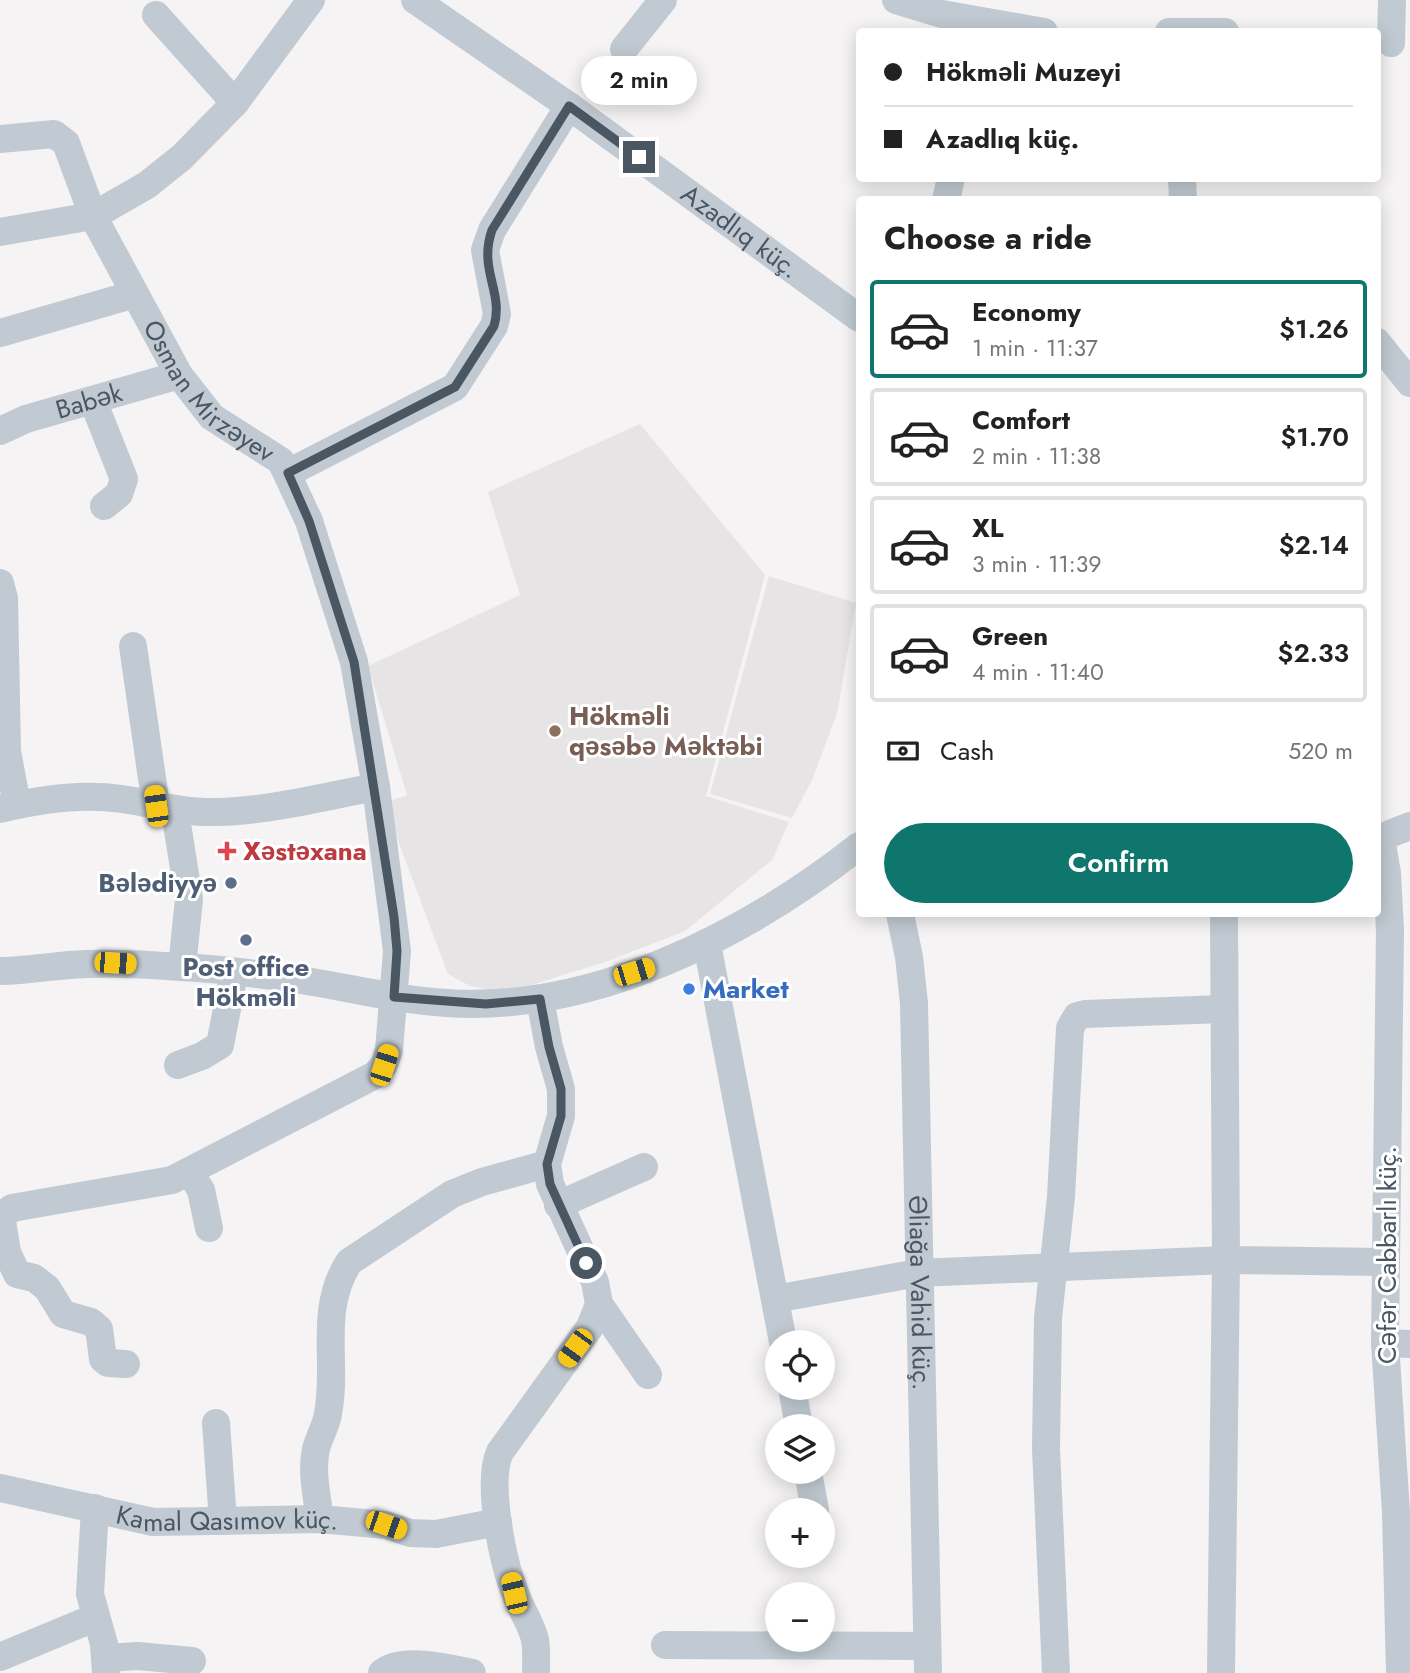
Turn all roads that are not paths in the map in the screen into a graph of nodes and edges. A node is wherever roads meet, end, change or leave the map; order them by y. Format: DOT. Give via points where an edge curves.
graph roads {
  1 [pos="311,0"];
  2 [pos="415,0"];
  3 [pos="663,0"];
  4 [pos="895,0"];
  5 [pos="1392,0"];
  6 [pos="156,15"];
  7 [pos="983,18"];
  8 [pos="1027,28"];
  9 [pos="1393,43"];
  10 [pos="624,50"];
  11 [pos="235,103"];
  12 [pos="569,106"];
  13 [pos="0,139"];
  14 [pos="93,216"];
  15 [pos="0,232"];
  16 [pos="135,294"];
  17 [pos="856,315"];
  18 [pos="0,332"];
  19 [pos="1381,347"];
  20 [pos="179,375"];
  21 [pos="1410,383"];
  22 [pos="93,401"];
  23 [pos="0,431"];
  24 [pos="288,473"];
  25 [pos="103,506"];
  26 [pos="0,583"];
  27 [pos="133,646"];
  28 [pos="4,751"];
  29 [pos="376,787"];
  30 [pos="9,807"];
  31 [pos="165,809"];
  32 [pos="1410,826"];
  33 [pos="1381,837"];
  34 [pos="1381,847"];
  35 [pos="856,848"];
  36 [pos="901,917"];
  37 [pos="1224,917"];
  38 [pos="708,944"];
  39 [pos="182,967"];
  40 [pos="0,971"];
  41 [pos="234,972"];
  42 [pos="394,997"];
  43 [pos="540,999"];
  44 [pos="1223,1009"];
  45 [pos="178,1065"];
  46 [pos="547,1164"];
  47 [pos="644,1167"];
  48 [pos="190,1172"];
  49 [pos="558,1205"];
  50 [pos="1,1216"];
  51 [pos="209,1228"];
  52 [pos="1226,1260"];
  53 [pos="1385,1262"];
  54 [pos="1053,1266"];
  55 [pos="918,1273"];
  56 [pos="775,1299"];
  57 [pos="598,1304"];
  58 [pos="781,1330"];
  59 [pos="1397,1344"];
  60 [pos="126,1364"];
  61 [pos="649,1375"];
  62 [pos="216,1423"];
  63 [pos="0,1488"];
  64 [pos="96,1508"];
  65 [pos="320,1519"];
  66 [pos="223,1521"];
  67 [pos="498,1522"];
  68 [pos="94,1618"];
  69 [pos="664,1645"];
  70 [pos="0,1657"];
  71 [pos="928,1660"];
  72 [pos="192,1661"];
  73 [pos="106,1666"];
  74 [pos="382,1673"];
  75 [pos="472,1673"];
  76 [pos="536,1673"];
  77 [pos="1056,1673"];
  78 [pos="1220,1673"];
  79 [pos="1400,1673"];
  1 -- 11 [label="street"];
  2 -- 12 [label="street, Azadlıq küç."];
  3 -- 10 [label="street"];
  4 -- 7 [label="street"];
  5 -- 9 [label="street"];
  6 -- 11 [label="street"];
  7 -- 8 [label="street"];
  11 -- 14 [label="street" via="182,158"];
  12 -- 17 [label="street, Azadlıq küç."];
  12 -- 24 [label="street" via="492,230 485,250 497,314 455,387"];
  13 -- 14 [label="street, Osman Mirzəyev" via="54,134 66,143"];
  14 -- 15 [label="street"];
  14 -- 16 [label="street, Osman Mirzəyev"];
  16 -- 18 [label="street"];
  16 -- 20 [label="street, Osman Mirzəyev"];
  19 -- 21 [label="street"];
  20 -- 22 [label="street, Babək"];
  20 -- 24 [label="street, Osman Mirzəyev" via="212,417 265,449"];
  22 -- 23 [label="street, Babək"];
  22 -- 25 [label="street" via="124,479 119,494"];
  24 -- 29 [label="street, Osman Mirzəyev" via="309,521 354,662"];
  26 -- 28 [label="street" via="4,598"];
  27 -- 31 [label="street"];
  28 -- 30 [label="street"];
  29 -- 31 [label="street" via="235,810"];
  29 -- 42 [label="street, Osman Mirzəyev" via="397,951"];
  30 -- 31 [label="street" via="58,797 120,799"];
  31 -- 39 [label="street" via="189,899"];
  32 -- 33 [label="street"];
  34 -- 53 [label="street, Cəfər Cabbarlı küç." via="1390,930"];
  35 -- 38 [label="street" via="779,905"];
  36 -- 55 [label="street, Əliağa Vahid küç." via="914,1003"];
  37 -- 44 [label="street"];
  38 -- 43 [label="street" via="656,965"];
  38 -- 56 [label="street"];
  39 -- 40 [label="street" via="115,963"];
  39 -- 41 [label="street"];
  41 -- 42 [label="street"];
  41 -- 45 [label="street" via="220,1045"];
  42 -- 43 [label="street" via="486,1004"];
  42 -- 48 [label="street, Osman Mirzəyev" via="388,1050 375,1075"];
  43 -- 46 [label="street" via="561,1089 561,1116"];
  44 -- 52 [label="street"];
  44 -- 54 [label="street" via="1077,1016 1070,1028"];
  46 -- 49 [label="street"];
  46 -- 65 [label="street" via="452,1194 349,1262 332,1301 328,1413 314,1468"];
  47 -- 49 [label="street"];
  48 -- 50 [label="street, Osman Mirzəyev" via="152,1185 12,1208"];
  48 -- 51 [label="street" via="201,1191"];
  49 -- 57 [label="street" via="595,1282"];
  50 -- 60 [label="street" via="6,1252 17,1274 47,1288 63,1314 99,1329 103,1359"];
  52 -- 53 [label="street"];
  52 -- 54 [label="street"];
  52 -- 78 [label="street"];
  53 -- 59 [label="street, Cəfər Cabbarlı küç."];
  54 -- 55 [label="street"];
  54 -- 77 [label="street" via="1046,1449"];
  55 -- 56 [label="street"];
  55 -- 71 [label="street, Əliağa Vahid küç."];
  56 -- 58 [label="street"];
  57 -- 61 [label="street"];
  57 -- 67 [label="street" via="590,1327 494,1465"];
  59 -- 79 [label="street, Cəfər Cabbarlı küç."];
  62 -- 66 [label="street"];
  63 -- 64 [label="street, Kamal Qasımov küç."];
  64 -- 66 [label="street, Kamal Qasımov küç." via="153,1522"];
  64 -- 68 [label="street" via="90,1594"];
  65 -- 66 [label="street, Kamal Qasımov küç."];
  65 -- 67 [label="street, Kamal Qasımov küç." via="436,1534"];
  67 -- 76 [label="street" via="514,1593 535,1640"];
  68 -- 70 [label="street"];
  68 -- 73 [label="street"];
  69 -- 71 [label="street"];
  72 -- 73 [label="street" via="138,1656"];
  74 -- 75 [label="street" via="421,1665"];
}
